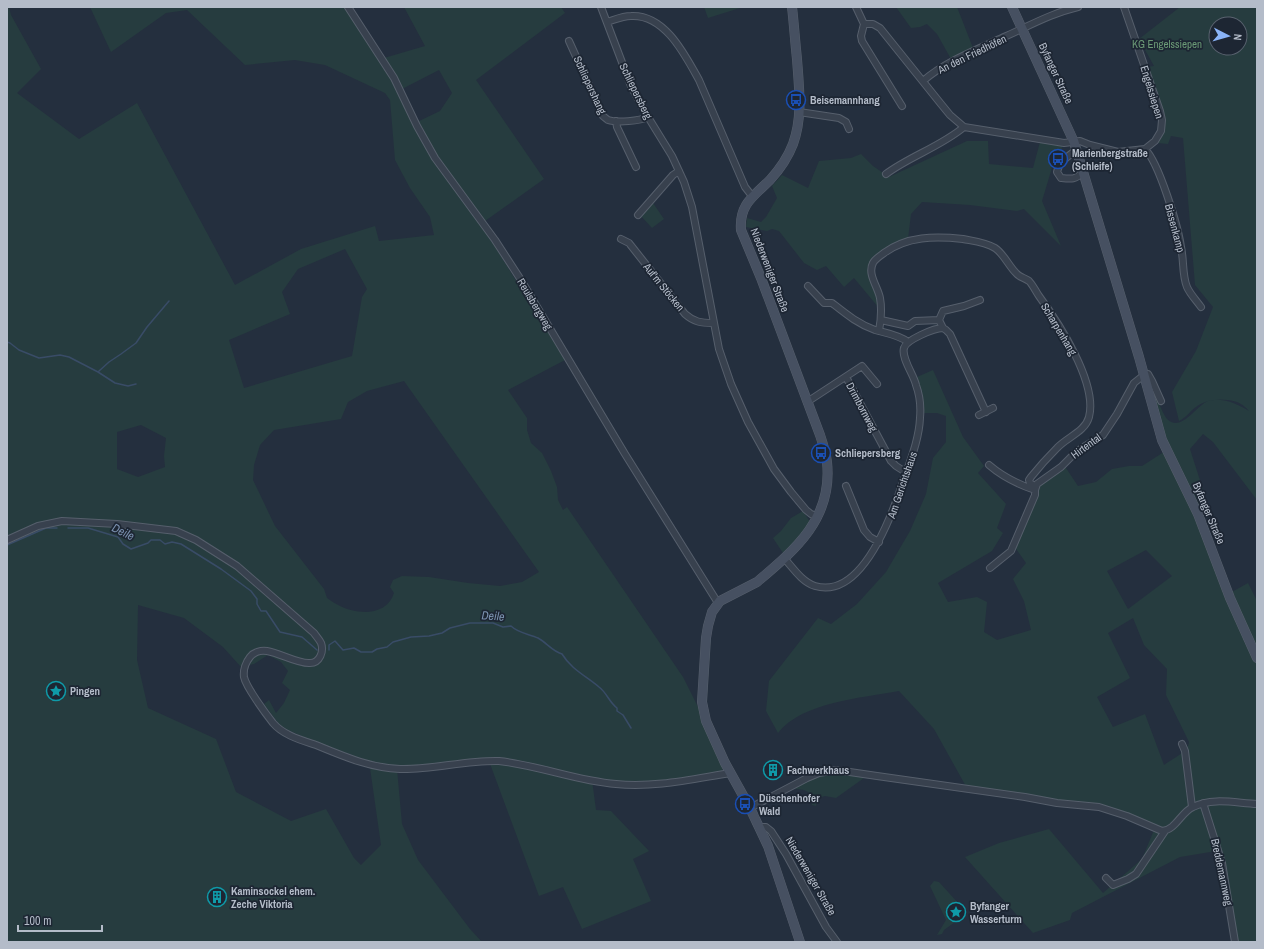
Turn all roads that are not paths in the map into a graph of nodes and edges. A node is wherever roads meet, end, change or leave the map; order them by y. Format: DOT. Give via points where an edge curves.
graph roads {
  1 [pos="348,7"];
  2 [pos="601,7"];
  3 [pos="792,7"];
  4 [pos="856,7"];
  5 [pos="1012,7"];
  6 [pos="1078,7"];
  7 [pos="1124,7"];
  8 [pos="1065,8"];
  9 [pos="607,22"];
  10 [pos="864,24"];
  11 [pos="1022,28"];
  12 [pos="569,41"];
  13 [pos="923,81"];
  14 [pos="902,106"];
  15 [pos="799,112"];
  16 [pos="648,117"];
  17 [pos="616,121"];
  18 [pos="964,127"];
  19 [pos="849,129"];
  20 [pos="1075,146"];
  21 [pos="1145,149"];
  22 [pos="636,167"];
  23 [pos="680,171"];
  24 [pos="1082,172"];
  25 [pos="886,174"];
  26 [pos="752,196"];
  27 [pos="638,215"];
  28 [pos="620,239"];
  29 [pos="808,286"];
  30 [pos="980,300"];
  31 [pos="1201,307"];
  32 [pos="881,320"];
  33 [pos="939,320"];
  34 [pos="714,323"];
  35 [pos="943,328"];
  36 [pos="879,331"];
  37 [pos="908,342"];
  38 [pos="1144,375"];
  39 [pos="846,377"];
  40 [pos="877,384"];
  41 [pos="808,402"];
  42 [pos="1161,402"];
  43 [pos="993,408"];
  44 [pos="986,412"];
  45 [pos="979,415"];
  46 [pos="989,465"];
  47 [pos="907,472"];
  48 [pos="846,486"];
  49 [pos="1035,488"];
  50 [pos="849,496"];
  51 [pos="842,498"];
  52 [pos="818,517"];
  53 [pos="7,540"];
  54 [pos="879,542"];
  55 [pos="784,558"];
  56 [pos="990,568"];
  57 [pos="718,603"];
  58 [pos="1257,658"];
  59 [pos="1182,744"];
  60 [pos="730,773"];
  61 [pos="1203,803"];
  62 [pos="1257,804"];
  63 [pos="1192,807"];
  64 [pos="750,808"];
  65 [pos="760,827"];
  66 [pos="1165,831"];
  67 [pos="1106,878"];
  68 [pos="800,942"];
  69 [pos="837,942"];
  70 [pos="1234,942"];
  1 -- 57 [label="street, Reulsbergweg" via="394,78 435,158 513,267"];
  2 -- 9 [label="street, Schliepersberg"];
  3 -- 15 [label="street, Niederweniger Straße" via="799,81"];
  4 -- 10 [label="street"];
  5 -- 11 [label="street, Byfanger Straße"];
  6 -- 8 [label="street, An den Friedhöfen"];
  7 -- 21 [label="street, Engelssiepen" via="1162,120 1159,136"];
  8 -- 11 [label="street, An den Friedhöfen"];
  9 -- 16 [label="street, Schliepersberg" via="631,86"];
  9 -- 26 [label="street" via="639,16 656,23 669,34 693,70 745,187"];
  10 -- 13 [label="street" via="874,24 880,28"];
  10 -- 14 [label="street" via="862,41"];
  11 -- 13 [label="street, An den Friedhöfen" via="944,65"];
  11 -- 20 [label="street, Byfanger Straße"];
  12 -- 17 [label="street, Schliepershang" via="600,112 608,120"];
  13 -- 18 [label="street" via="950,115"];
  15 -- 19 [label="street" via="839,118 846,122"];
  15 -- 26 [label="street, Niederweniger Straße" via="797,130 785,159 769,180"];
  16 -- 17 [label="street, Schliepershang" via="642,120"];
  16 -- 23 [label="street, Schliepersberg"];
  17 -- 22 [label="street, Schliepershang"];
  18 -- 20 [label="street"];
  18 -- 25 [label="street"];
  20 -- 21 [label="street" via="1080,141 1118,152"];
  20 -- 24 [label="street, Byfanger Straße"];
  20 -- 24 [label="street" via="1058,167 1057,172 1061,178 1073,179"];
  21 -- 31 [label="street, Bissenkamp" via="1151,157 1167,197 1181,244 1184,278 1190,293"];
  23 -- 27 [label="street" via="673,175"];
  23 -- 34 [label="street, Schliepersberg" via="692,207"];
  24 -- 38 [label="street, Byfanger Straße"];
  26 -- 41 [label="street, Niederweniger Straße" via="742,213 742,230"];
  28 -- 34 [label="street, Auf'm Stöcken" via="628,243 691,320"];
  29 -- 36 [label="street" via="824,303 832,303 852,319"];
  30 -- 33 [label="street" via="943,311"];
  32 -- 33 [label="street" via="908,326 915,321"];
  32 -- 36 [label="street"];
  32 -- 49 [label="street, Scharpenhang" via="880,297 871,274 872,264 890,249 907,241 921,238 975,241 996,248 1016,273 1028,281 1073,350 1090,399 1087,423 1058,447 1031,477 1030,484"];
  33 -- 35 [label="street"];
  34 -- 52 [label="street, Schliepersberg" via="724,367 748,422 782,481 806,510"];
  35 -- 37 [label="street"];
  35 -- 44 [label="street" via="950,334"];
  36 -- 37 [label="street" via="904,338"];
  37 -- 47 [label="street, Am Gerichtshaus" via="903,351 916,385 921,411 920,426"];
  38 -- 42 [label="street, Byfanger Straße" via="1148,374"];
  38 -- 49 [label="street, Hirtental" via="1134,383 1103,435 1076,452"];
  38 -- 58 [label="street, Byfanger Straße" via="1162,440 1198,514 1230,598"];
  39 -- 40 [label="street" via="862,366"];
  39 -- 41 [label="street"];
  39 -- 47 [label="street, Drimbornweg" via="891,460"];
  41 -- 52 [label="street, Niederweniger Straße" via="827,460 827,484"];
  43 -- 44 [label="street"];
  44 -- 45 [label="street"];
  46 -- 49 [label="street" via="1017,484"];
  47 -- 54 [label="street, Am Gerichtshaus"];
  48 -- 50 [label="street"];
  49 -- 56 [label="street" via="1035,495 1015,544 1007,556"];
  50 -- 51 [label="street"];
  50 -- 54 [label="street" via="866,533"];
  52 -- 55 [label="street, Niederweniger Straße" via="803,540"];
  53 -- 60 [label="street" via="54,522 116,524 183,534 238,566 314,633 322,649 318,660 312,663 267,651 258,652 249,659 244,671 245,680 274,723 287,733 365,764 399,769 481,761 504,762 607,784 628,785 666,783"];
  54 -- 55 [label="street, Am Gerichtshaus" via="862,566 850,577 838,585 829,587 809,584"];
  55 -- 57 [label="street, Niederweniger Straße" via="752,585"];
  57 -- 60 [label="street, Niederweniger Straße" via="712,612 706,638 702,702 706,721"];
  59 -- 63 [label="street"];
  60 -- 64 [label="street, Niederweniger Straße"];
  61 -- 62 [label="street" via="1213,801"];
  61 -- 63 [label="street"];
  61 -- 70 [label="street, Breddemannweg" via="1222,863"];
  63 -- 66 [label="street"];
  64 -- 65 [label="street, Niederweniger Straße"];
  64 -- 66 [label="street" via="807,778 836,770 1057,803 1100,807"];
  65 -- 68 [label="street, Niederweniger Straße" via="773,858"];
  65 -- 69 [label="street, Niederweniger Straße" via="768,828 775,837"];
  66 -- 67 [label="street" via="1136,874 1113,885"];
}
